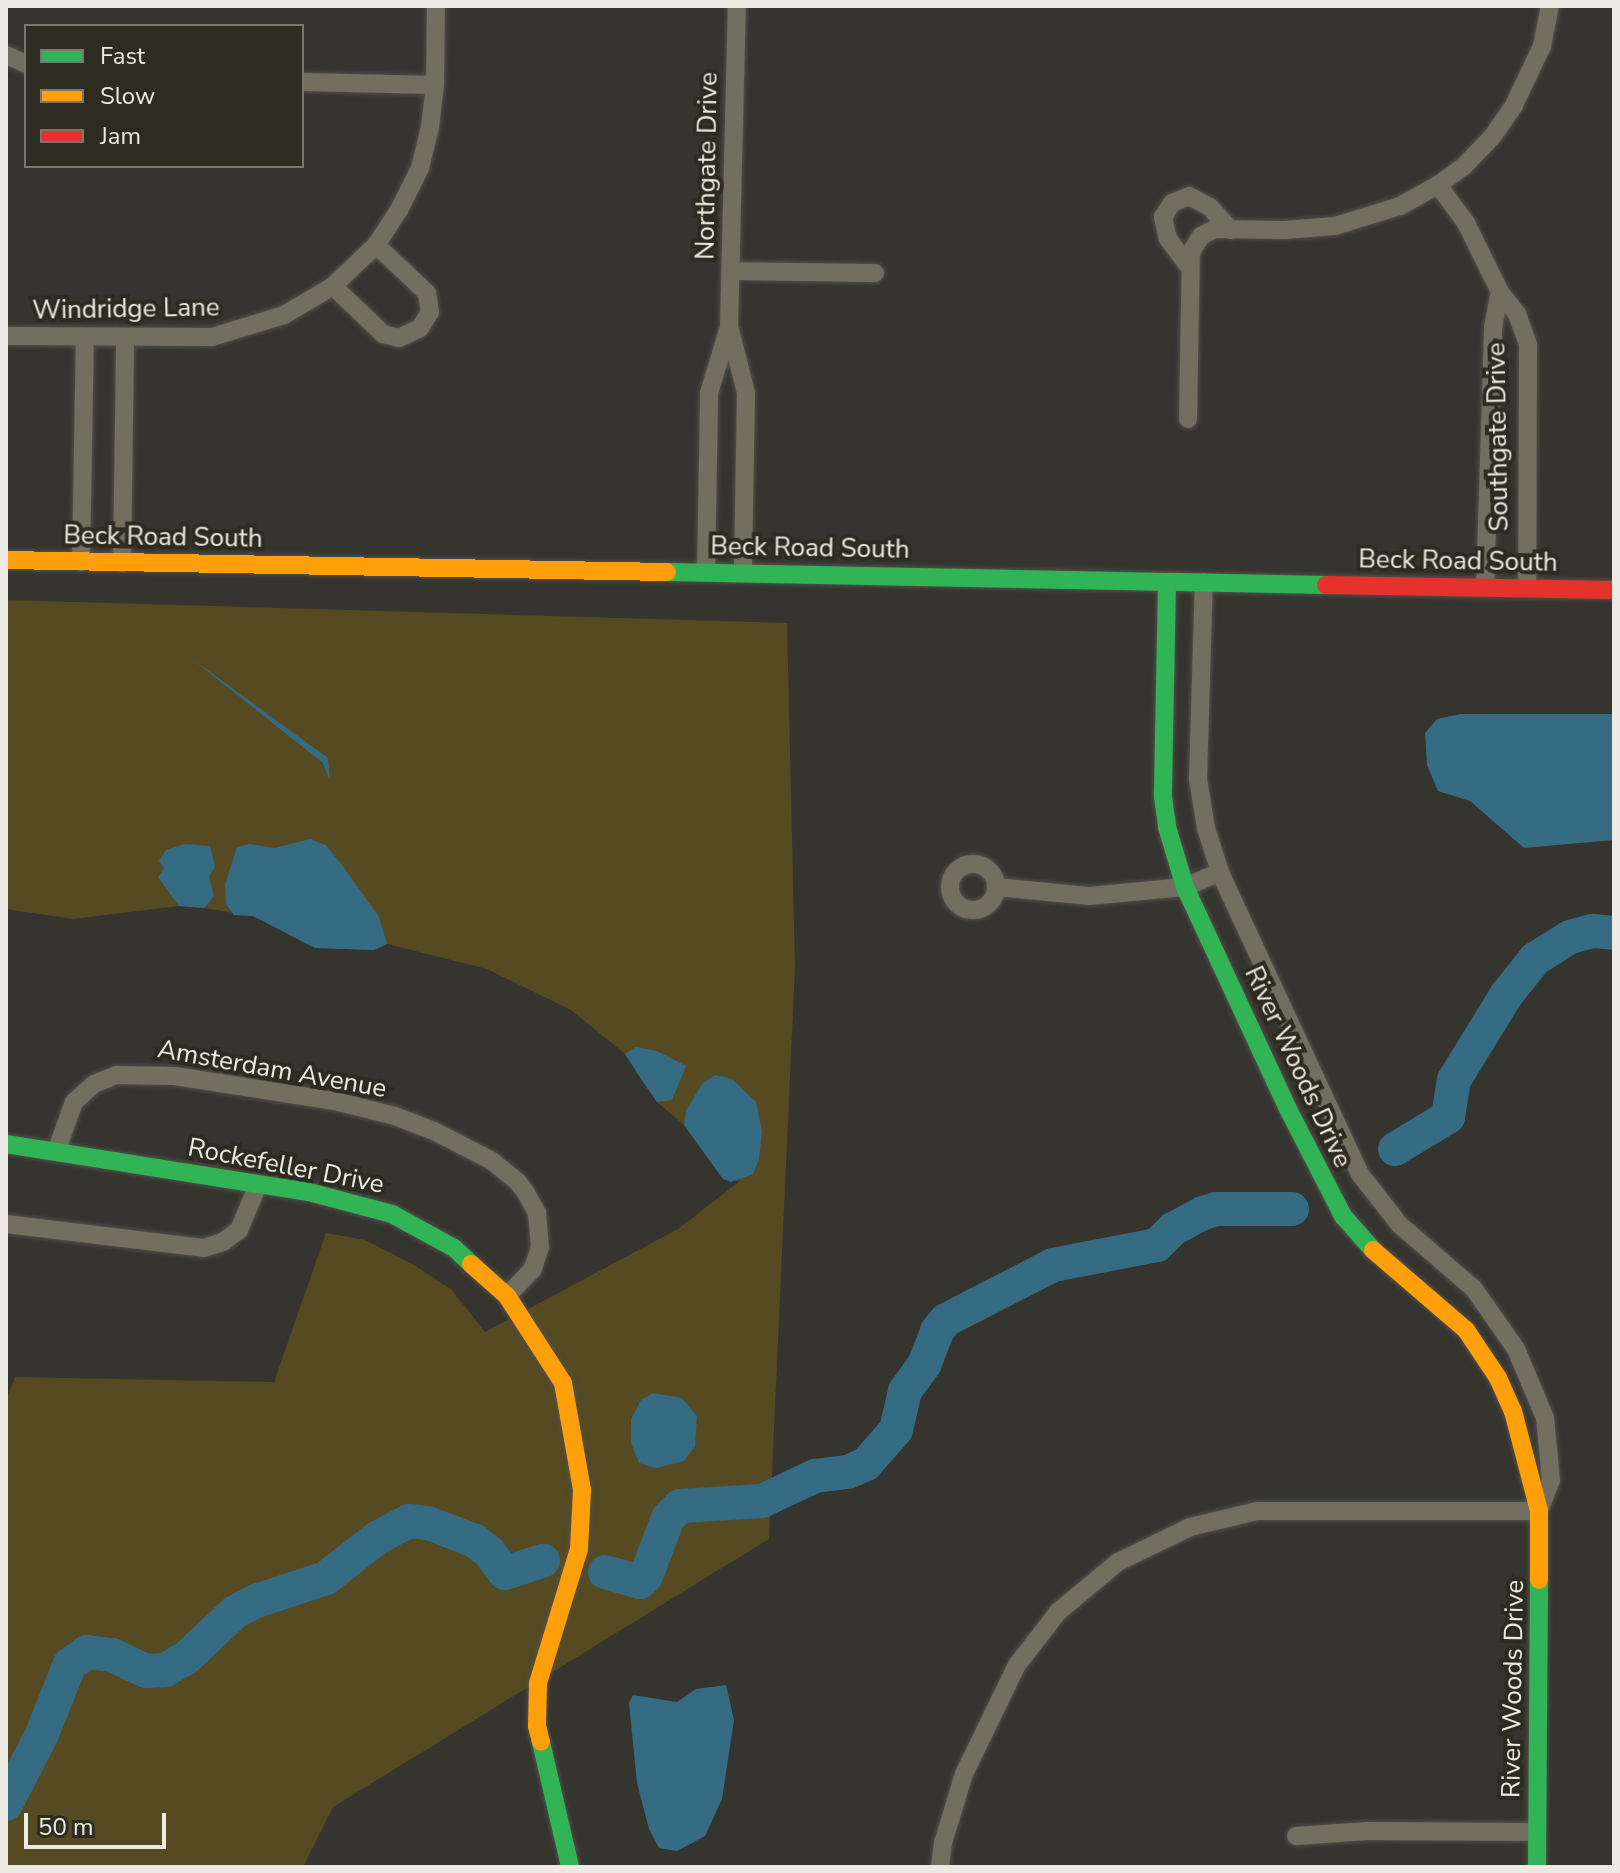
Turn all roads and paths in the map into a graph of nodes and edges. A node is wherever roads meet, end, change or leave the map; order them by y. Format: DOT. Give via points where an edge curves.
graph roads {
  1 [pos="436,6"];
  2 [pos="737,6"];
  3 [pos="1550,6"];
  4 [pos="304,82"];
  5 [pos="435,85"];
  6 [pos="1438,185"];
  7 [pos="1231,230"];
  8 [pos="376,245"];
  9 [pos="1190,268"];
  10 [pos="731,271"];
  11 [pos="875,273"];
  12 [pos="333,286"];
  13 [pos="1500,292"];
  14 [pos="729,327"];
  15 [pos="6,336"];
  16 [pos="85,338"];
  17 [pos="125,338"];
  18 [pos="1188,419"];
  19 [pos="6,560"];
  20 [pos="81,562"];
  21 [pos="122,563"];
  22 [pos="706,572"];
  23 [pos="743,572"];
  24 [pos="1167,582"];
  25 [pos="1204,582"];
  26 [pos="1485,587"];
  27 [pos="1527,588"];
  28 [pos="1614,590"];
  29 [pos="1220,872"];
  30 [pos="996,887"];
  31 [pos="1185,887"];
  32 [pos="6,1144"];
  33 [pos="56,1152"];
  34 [pos="258,1185"];
  35 [pos="6,1224"];
  36 [pos="507,1296"];
  37 [pos="1539,1511"];
  38 [pos="1537,1832"];
  39 [pos="1296,1836"];
  40 [pos="570,1867"];
  41 [pos="940,1867"];
  42 [pos="1537,1867"];
  1 -- 5 [label="street, Windridge Lane"];
  2 -- 10 [label="street, Northgate Drive"];
  3 -- 6 [label="street" via="1542,46 1514,105 1492,137"];
  4 -- 5 [label="street"];
  5 -- 8 [label="street, Windridge Lane" via="420,168"];
  6 -- 7 [label="street" via="1400,206 1335,226"];
  6 -- 13 [label="street, Southgate Drive" via="1466,223"];
  7 -- 9 [label="street" via="1215,229 1201,236 1191,252"];
  7 -- 9 [label="street" via="1210,207 1189,196 1172,203 1163,217 1168,239"];
  8 -- 12 [label="street, Windridge Lane"];
  8 -- 12 [label="street" via="427,293 430,312 420,328 399,338 383,334"];
  9 -- 18 [label="street"];
  10 -- 11 [label="street"];
  10 -- 14 [label="street, Northgate Drive"];
  12 -- 17 [label="street, Windridge Lane" via="284,315 234,333"];
  13 -- 26 [label="street, Southgate Drive" via="1493,327"];
  13 -- 27 [label="street, Southgate Drive" via="1517,314 1528,345"];
  14 -- 22 [label="street, Northgate Drive" via="709,393"];
  14 -- 23 [label="street, Northgate Drive" via="746,393"];
  15 -- 16 [label="street, Windridge Lane"];
  16 -- 17 [label="street, Windridge Lane"];
  16 -- 20 [label="street"];
  17 -- 21 [label="street"];
  19 -- 20 [label="street, Beck Road South"];
  20 -- 21 [label="street, Beck Road South"];
  21 -- 22 [label="street, Beck Road South"];
  22 -- 23 [label="street, Beck Road South"];
  23 -- 24 [label="street, Beck Road South"];
  24 -- 25 [label="street, Beck Road South"];
  24 -- 31 [label="street, River Woods Drive" via="1163,797"];
  25 -- 26 [label="street, Beck Road South"];
  25 -- 29 [label="street, River Woods Drive" via="1198,779"];
  26 -- 27 [label="street, Beck Road South"];
  27 -- 28 [label="street, Beck Road South"];
  29 -- 31 [label="street"];
  29 -- 37 [label="street, River Woods Drive" via="1360,1174 1399,1224 1474,1289 1528,1372 1545,1418 1551,1456 1551,1480"];
  30 -- 31 [label="street" via="1089,896"];
  31 -- 37 [label="street, River Woods Drive" via="1343,1216 1366,1244 1466,1330 1498,1378 1513,1411"];
  32 -- 33 [label="street, Rockefeller Drive"];
  33 -- 34 [label="street, Rockefeller Drive"];
  33 -- 36 [label="street, Amsterdam Avenue" via="74,1102 94,1084 116,1075 175,1076 335,1101 395,1116 492,1161 526,1193 537,1213 540,1247 533,1269"];
  34 -- 35 [label="street" via="239,1230 204,1248"];
  34 -- 36 [label="street, Rockefeller Drive" via="353,1201 392,1214 454,1248"];
  36 -- 40 [label="street, Rockefeller Drive" via="563,1383 582,1490 579,1549 538,1683 537,1726"];
  37 -- 38 [label="street, River Woods Drive"];
  37 -- 41 [label="street" via="1257,1511 1190,1527 1118,1562 1058,1612 1017,1665 964,1774"];
  38 -- 39 [label="street"];
  38 -- 42 [label="street, River Woods Drive"];
}
